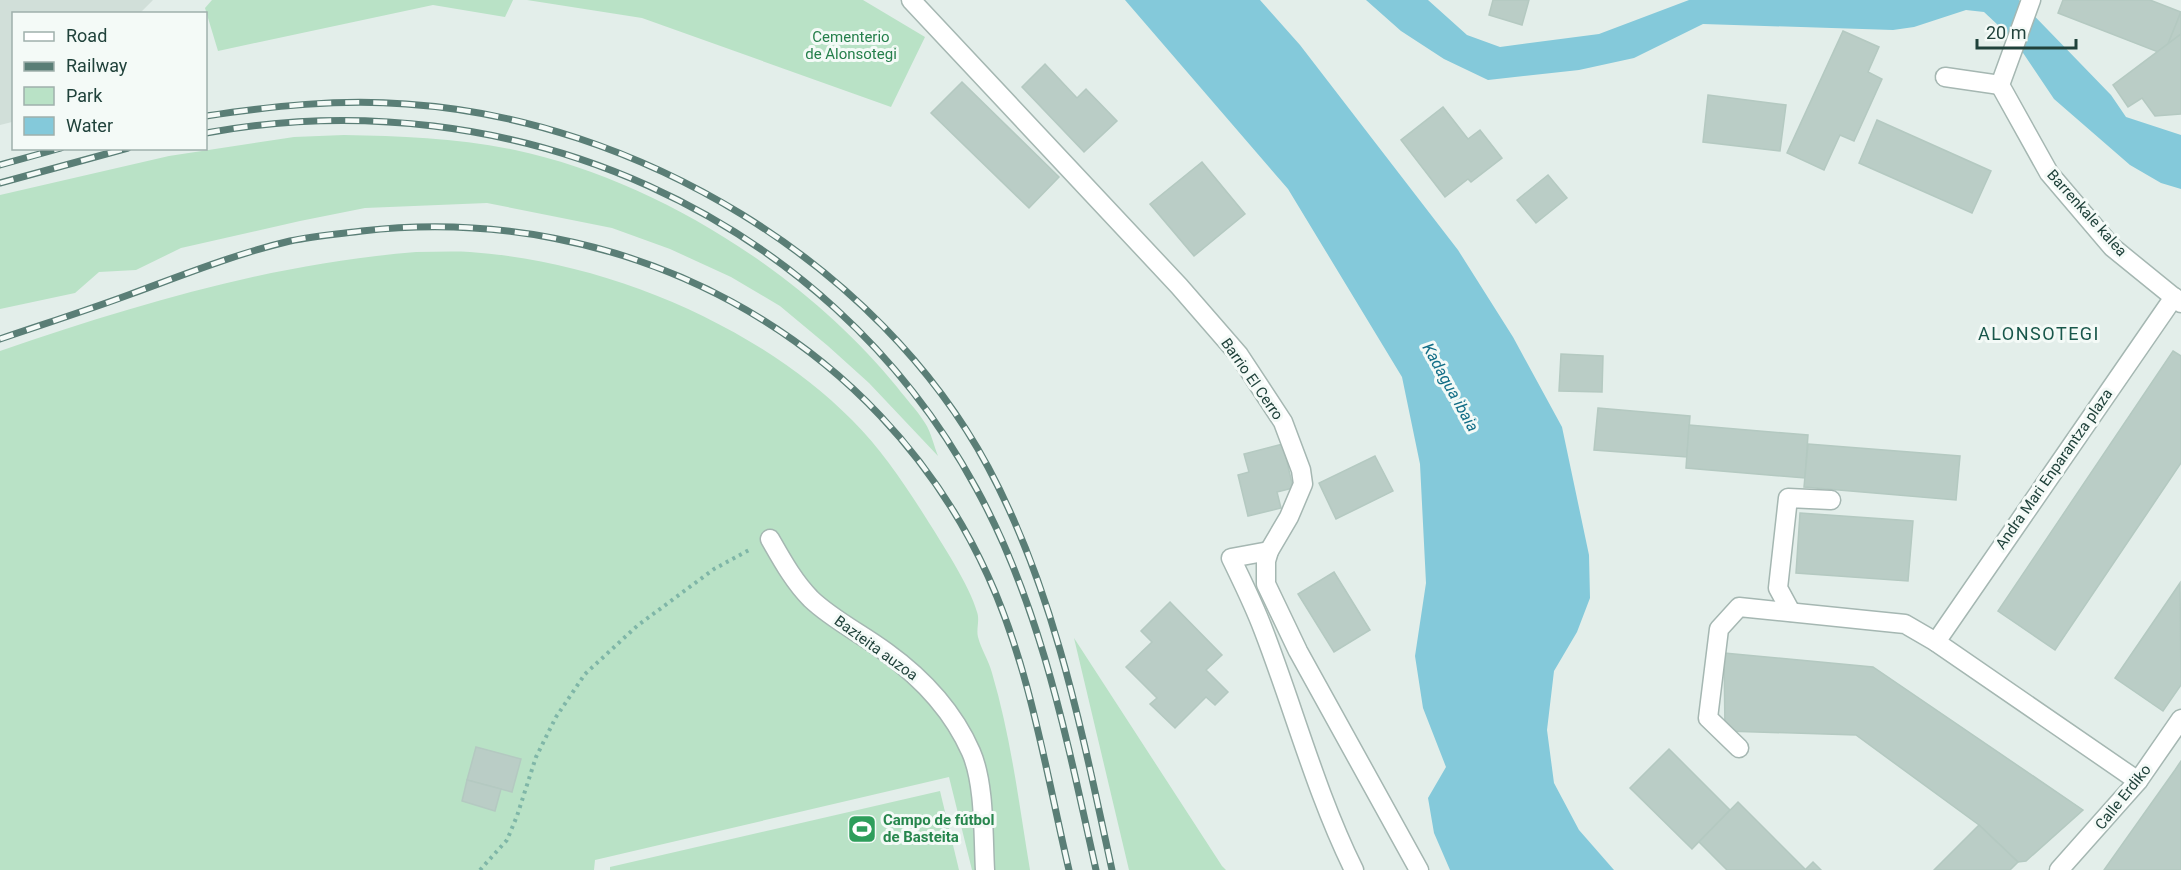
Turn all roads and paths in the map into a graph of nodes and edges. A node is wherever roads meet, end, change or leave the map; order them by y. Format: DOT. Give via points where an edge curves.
graph roads {
  1 [pos="911,0"];
  2 [pos="2030,4"];
  3 [pos="1946,77"];
  4 [pos="2000,86"];
  5 [pos="2178,300"];
  6 [pos="1831,500"];
  7 [pos="770,539"];
  8 [pos="1269,551"];
  9 [pos="1791,612"];
  10 [pos="1936,642"];
  11 [pos="2181,719"];
  12 [pos="1739,747"];
  13 [pos="2138,781"];
  14 [pos="480,870"];
  15 [pos="985,870"];
  16 [pos="1354,870"];
  17 [pos="1419,870"];
  18 [pos="2059,870"];
  1 -- 8 [label="street, Barrio El Cerro" via="1232,346 1283,422 1301,470 1302,484"];
  2 -- 4 [label="street"];
  3 -- 4 [label="street"];
  4 -- 5 [label="street, Barrenkale kalea" via="2049,173 2112,247"];
  5 -- 10 [label="street, Andra Mari Enparantza plaza"];
  6 -- 9 [label="street" via="1788,498 1778,588"];
  7 -- 14 [label="path" via="714,569 685,590 637,626 585,674 556,717 536,757 507,840"];
  7 -- 15 [label="street, Bazteita auzoa" via="812,600 913,673 937,697 956,725 972,753 979,784"];
  8 -- 16 [label="street" via="1231,558 1263,628 1301,739"];
  8 -- 17 [label="street, Barrio El Cerro" via="1266,584"];
  9 -- 10 [label="street" via="1905,624"];
  9 -- 12 [label="street" via="1739,607 1719,629 1708,718"];
  10 -- 13 [label="street"];
  11 -- 13 [label="street, Calle Erdiko"];
  13 -- 18 [label="street, Calle Erdiko"];
}
